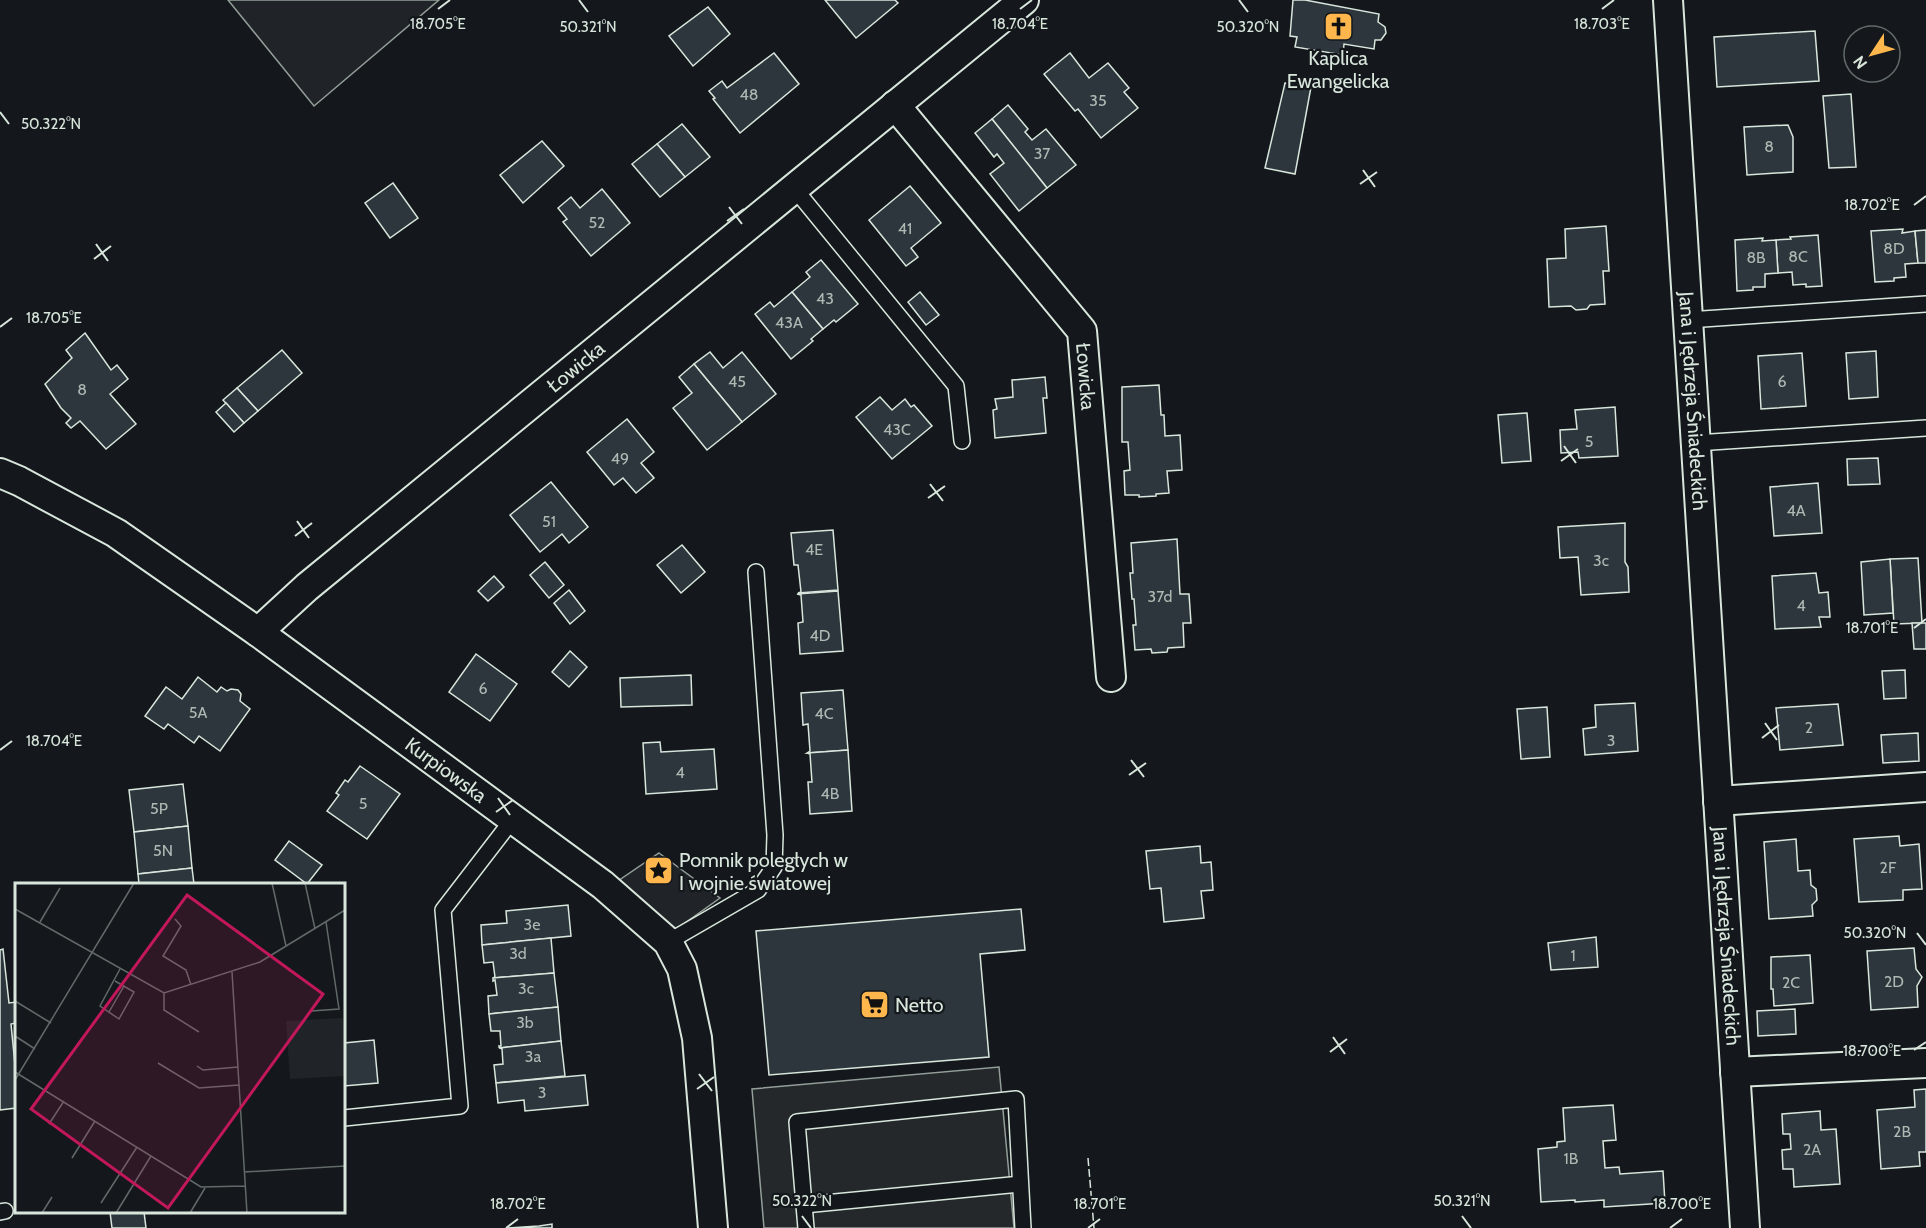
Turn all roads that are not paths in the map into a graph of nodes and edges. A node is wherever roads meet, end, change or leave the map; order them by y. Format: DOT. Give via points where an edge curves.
graph roads {
  1 [pos="1024,0"];
  2 [pos="1668,0"];
  3 [pos="896,105"];
  4 [pos="794,188"];
  5 [pos="1926,304"];
  6 [pos="1688,320"];
  7 [pos="1926,429"];
  8 [pos="962,441"];
  9 [pos="1696,443"];
  10 [pos="0,473"];
  11 [pos="756,572"];
  12 [pos="258,632"];
  13 [pos="1111,677"];
  14 [pos="1926,787"];
  15 [pos="1718,801"];
  16 [pos="513,819"];
  17 [pos="668,942"];
  18 [pos="1926,1062"];
  19 [pos="1735,1072"];
  20 [pos="345,1118"];
  21 [pos="1020,1184"];
  22 [pos="804,1205"];
  23 [pos="713,1228"];
  24 [pos="806,1228"];
  25 [pos="1023,1228"];
  26 [pos="1745,1228"];
  1 -- 3 [label="street, Łowicka"];
  2 -- 6 [label="street, Jana i Jędrzeja Śniadeckich"];
  3 -- 4 [label="street, Łowicka"];
  3 -- 13 [label="street, Łowicka" via="1082,331"];
  4 -- 8 [label="lane" via="956,386"];
  4 -- 12 [label="street, Łowicka" via="307,587"];
  5 -- 6 [label="lane"];
  6 -- 9 [label="street, Jana i Jędrzeja Śniadeckich"];
  7 -- 9 [label="lane"];
  9 -- 15 [label="street, Jana i Jędrzeja Śniadeckich"];
  10 -- 12 [label="street, Kurpiowska" via="116,533"];
  11 -- 17 [label="lane" via="774,867 758,890"];
  12 -- 16 [label="street, Kurpiowska"];
  14 -- 15 [label="street, Jana i Jędrzeja Śniadeckich"];
  15 -- 19 [label="street, Jana i Jędrzeja Śniadeckich"];
  16 -- 17 [label="street, Kurpiowska" via="603,885"];
  16 -- 20 [label="lane" via="442,910 460,1106"];
  17 -- 23 [label="street, Kurpiowska" via="682,969 697,1038"];
  18 -- 19 [label="street, Jana i Jędrzeja Śniadeckich"];
  19 -- 26 [label="street, Jana i Jędrzeja Śniadeckich"];
  21 -- 22 [label="lane"];
  21 -- 22 [label="lane" via="1016,1099 797,1122"];
  21 -- 25 [label="lane"];
  22 -- 24 [label="lane"];
}
